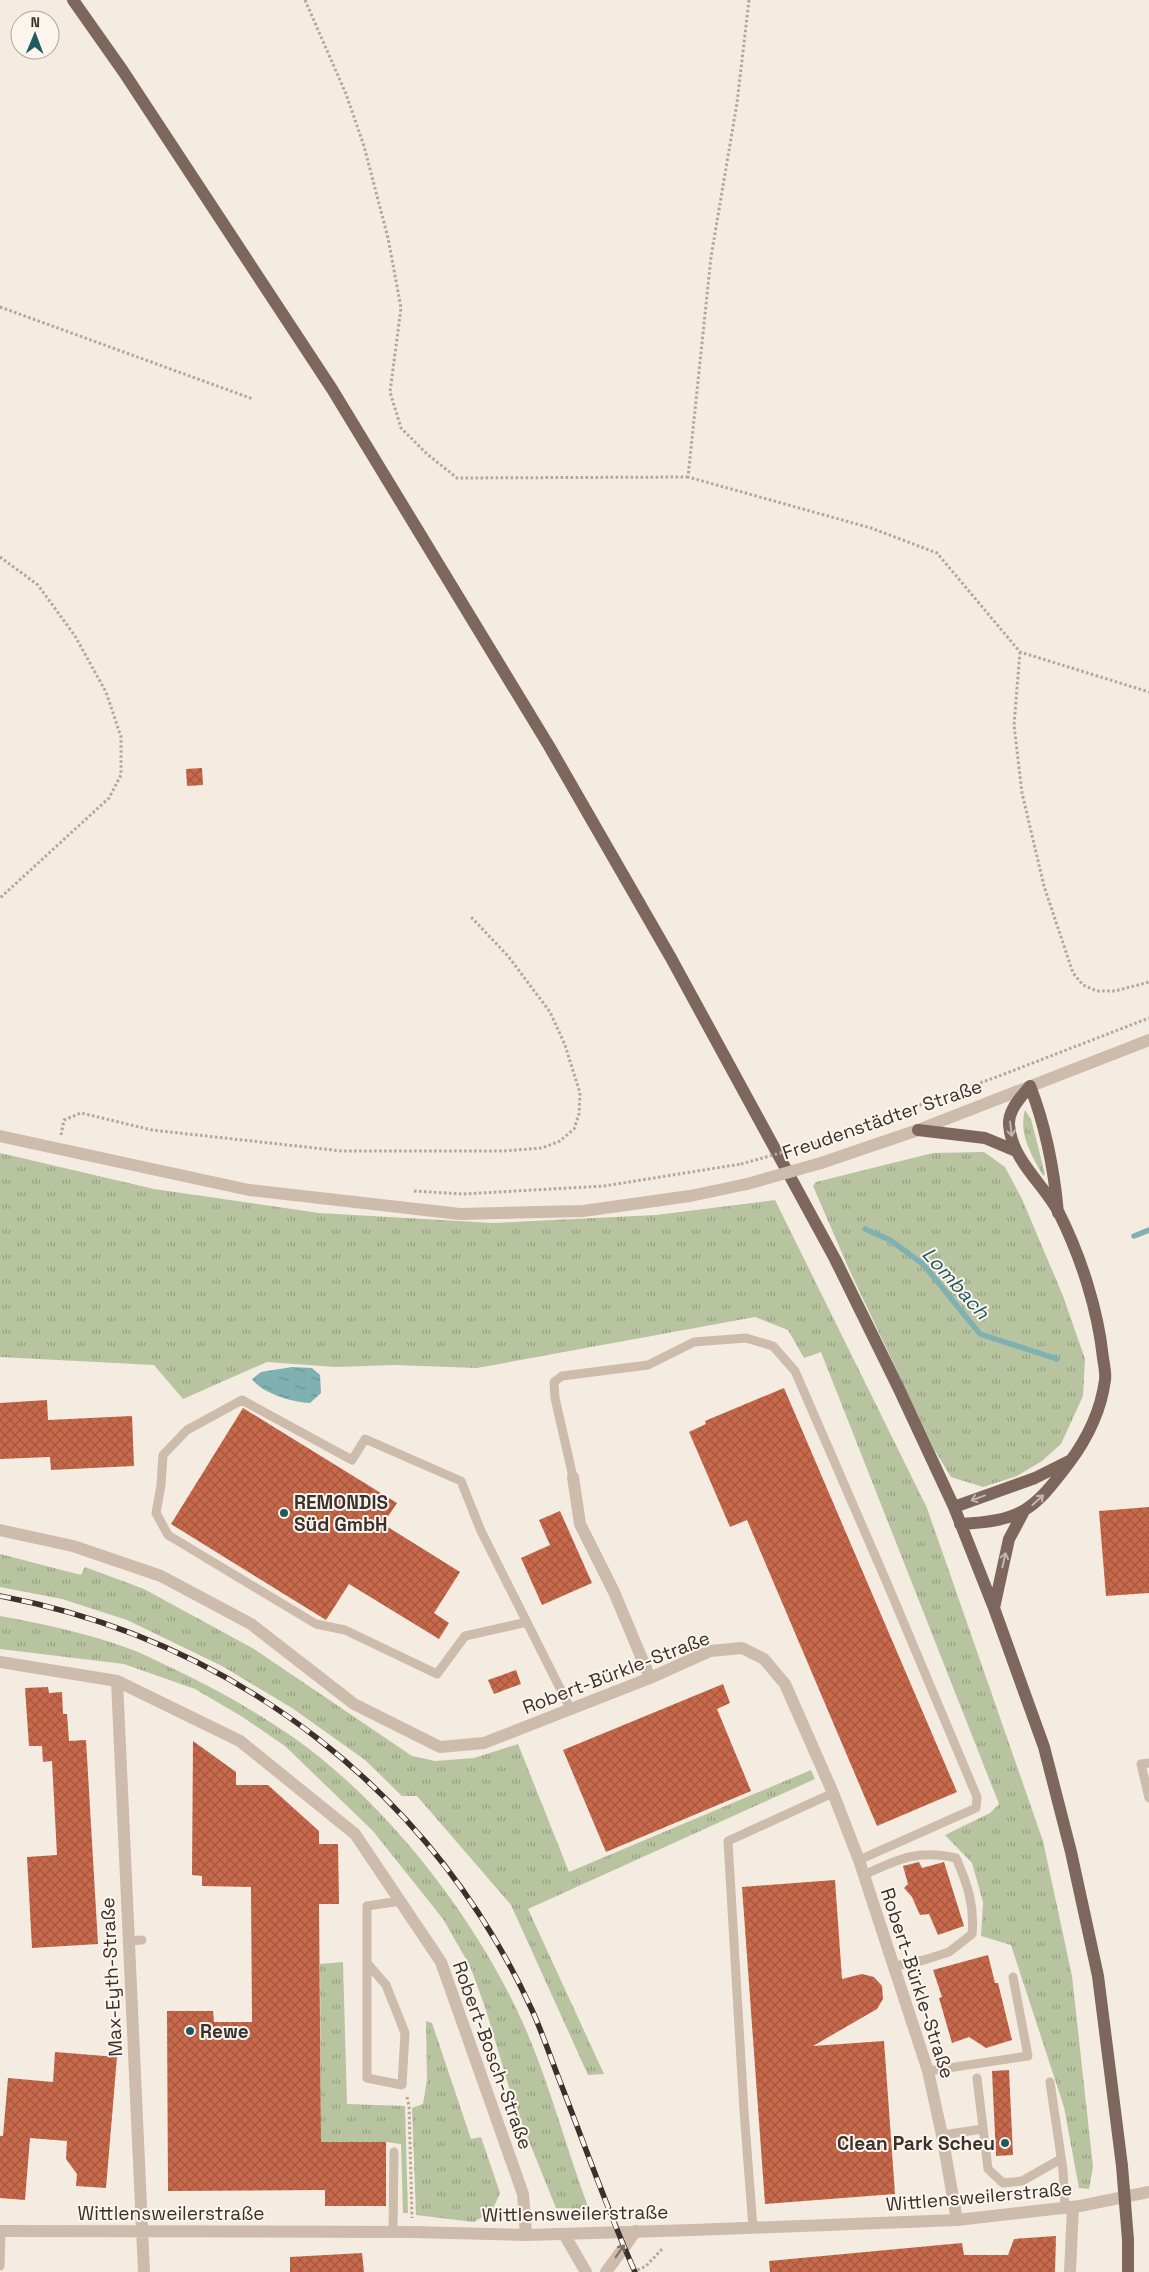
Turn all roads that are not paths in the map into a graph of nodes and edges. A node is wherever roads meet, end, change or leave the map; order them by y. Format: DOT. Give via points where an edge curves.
graph roads {
  1 [pos="73,0"];
  2 [pos="1149,1040"];
  3 [pos="1030,1086"];
  4 [pos="918,1130"];
  5 [pos="0,1136"];
  6 [pos="1016,1152"];
  7 [pos="1058,1213"];
  8 [pos="1072,1460"];
  9 [pos="573,1476"];
  10 [pos="954,1507"];
  11 [pos="1023,1513"];
  12 [pos="960,1524"];
  13 [pos="0,1530"];
  14 [pos="994,1608"];
  15 [pos="527,1622"];
  16 [pos="0,1662"];
  17 [pos="650,1678"];
  18 [pos="117,1681"];
  19 [pos="571,1710"];
  20 [pos="1149,1763"];
  21 [pos="833,1793"];
  22 [pos="1149,1798"];
  23 [pos="859,1860"];
  24 [pos="864,1876"];
  25 [pos="401,1901"];
  26 [pos="128,1940"];
  27 [pos="142,1940"];
  28 [pos="367,1963"];
  29 [pos="895,1966"];
  30 [pos="1013,1977"];
  31 [pos="928,2071"];
  32 [pos="977,2078"];
  33 [pos="1050,2082"];
  34 [pos="982,2129"];
  35 [pos="942,2135"];
  36 [pos="394,2152"];
  37 [pos="1061,2158"];
  38 [pos="1149,2192"];
  39 [pos="1069,2208"];
  40 [pos="957,2220"];
  41 [pos="753,2228"];
  42 [pos="1,2231"];
  43 [pos="636,2231"];
  44 [pos="393,2232"];
  45 [pos="141,2233"];
  46 [pos="564,2234"];
  47 [pos="526,2235"];
  48 [pos="0,2266"];
  49 [pos="144,2272"];
  50 [pos="586,2272"];
  51 [pos="606,2272"];
  52 [pos="1070,2272"];
  53 [pos="1128,2272"];
  1 -- 10 [label="main road" via="140,95 332,390 549,746 676,966 835,1259"];
  2 -- 3 [label="street, Freudenstädter Straße"];
  3 -- 4 [label="street, Freudenstädter Straße"];
  3 -- 6 [label="main road, one-way" via="1014,1105 1009,1124"];
  3 -- 7 [label="main road" via="1054,1168"];
  4 -- 5 [label="street, Freudenstädter Straße, bridge" via="821,1163 690,1196 583,1211 460,1214 249,1190"];
  4 -- 6 [label="main road" via="985,1138"];
  6 -- 7 [label="main road"];
  7 -- 8 [label="main road" via="1085,1277 1100,1329 1105,1379 1094,1424"];
  8 -- 10 [label="main road, one-way" via="1035,1478"];
  11 -- 8 [label="main road, one-way" via="1049,1490"];
  9 -- 17 [label="street" via="580,1524 614,1592"];
  9 -- 23 [label="lane" via="555,1398 554,1382 562,1376 648,1365 694,1342 746,1338 772,1346 795,1371 977,1797 976,1808"];
  10 -- 12 [label="main road"];
  11 -- 12 [label="main road" via="1000,1521"];
  14 -- 11 [label="main road, one-way" via="1009,1539"];
  12 -- 14 [label="main road"];
  13 -- 19 [label="street, Robert-Bürkle-Straße" via="73,1546 161,1576 251,1624 354,1704 440,1747 484,1743"];
  14 -- 53 [label="main road, bridge" via="1044,1747 1072,1852 1098,1976 1122,2166"];
  15 -- 15 [label="lane" via="465,1636 437,1674 345,1630 316,1624 168,1535 156,1513 163,1455 187,1430 242,1400 352,1460 365,1439 461,1481"];
  15 -- 19 [label="lane"];
  16 -- 18 [label="street, Robert-Bosch-Straße"];
  17 -- 19 [label="street, Robert-Bürkle-Straße"];
  17 -- 21 [label="street, Robert-Bürkle-Straße" via="710,1651 742,1648 764,1659 785,1684"];
  18 -- 25 [label="street, Robert-Bosch-Straße" via="240,1741 355,1834"];
  18 -- 26 [label="street, Max-Eyth-Straße"];
  20 -- 22 [label="lane" via="1141,1764"];
  21 -- 23 [label="street, Robert-Bürkle-Straße"];
  21 -- 41 [label="lane" via="728,1841"];
  23 -- 24 [label="street, Robert-Bürkle-Straße"];
  24 -- 29 [label="street, Robert-Bürkle-Straße"];
  24 -- 29 [label="lane" via="899,1859 935,1853 956,1858 966,1879 974,1915 972,1934 949,1952"];
  25 -- 28 [label="lane" via="367,1906"];
  25 -- 47 [label="street, Robert-Bosch-Straße" via="441,1962 524,2194"];
  26 -- 27 [label="lane"];
  26 -- 45 [label="street, Max-Eyth-Straße"];
  28 -- 28 [label="lane" via="367,2078 402,2085 405,2032 386,1985"];
  29 -- 31 [label="street, Robert-Bürkle-Straße"];
  30 -- 31 [label="lane" via="1028,2056"];
  31 -- 35 [label="street, Robert-Bürkle-Straße"];
  32 -- 34 [label="lane"];
  33 -- 37 [label="lane"];
  34 -- 35 [label="lane"];
  34 -- 37 [label="lane" via="988,2169 1003,2183 1022,2181"];
  35 -- 40 [label="street, Robert-Bürkle-Straße"];
  36 -- 44 [label="lane"];
  37 -- 39 [label="lane"];
  38 -- 39 [label="street, Wittlensweilerstraße"];
  39 -- 40 [label="street, Wittlensweilerstraße"];
  39 -- 52 [label="street"];
  40 -- 41 [label="street, Wittlensweilerstraße"];
  41 -- 43 [label="street, Wittlensweilerstraße"];
  42 -- 45 [label="street, Wittlensweilerstraße"];
  42 -- 48 [label="lane"];
  43 -- 46 [label="street, Wittlensweilerstraße"];
  51 -- 43 [label="street, one-way"];
  44 -- 45 [label="street, Wittlensweilerstraße"];
  44 -- 47 [label="street, Wittlensweilerstraße"];
  45 -- 49 [label="street, Max-Eyth-Straße"];
  46 -- 47 [label="street, Wittlensweilerstraße"];
  46 -- 50 [label="street"];
}
